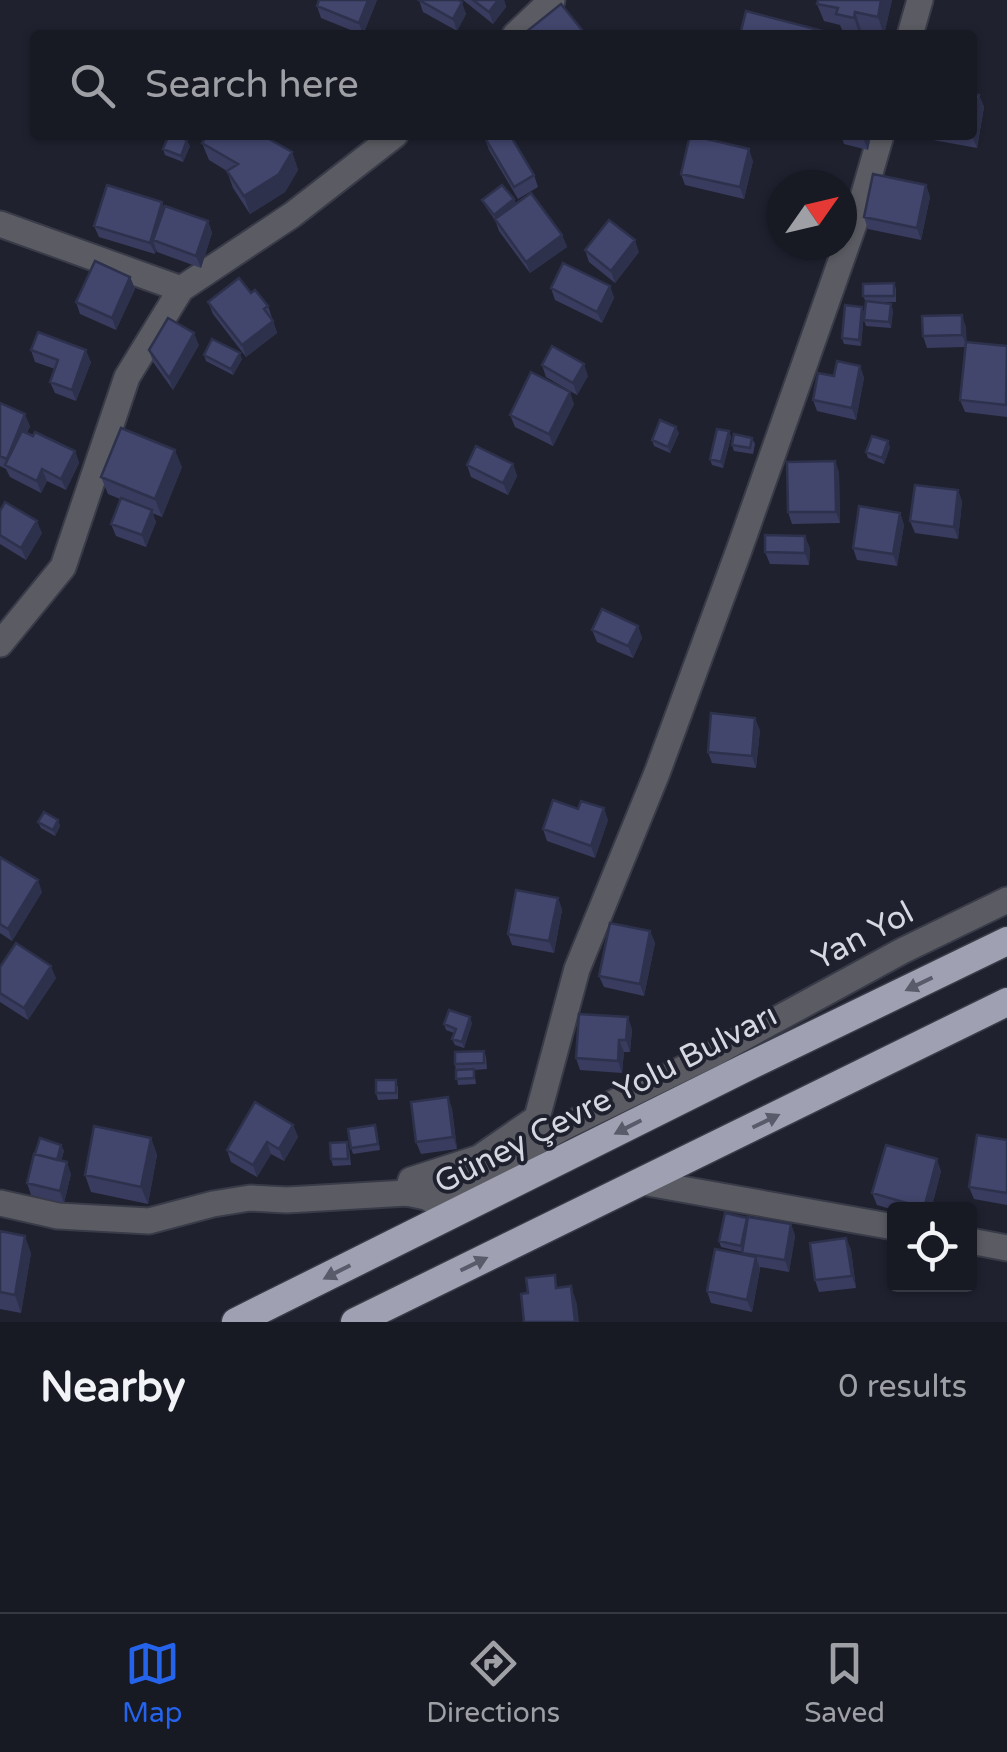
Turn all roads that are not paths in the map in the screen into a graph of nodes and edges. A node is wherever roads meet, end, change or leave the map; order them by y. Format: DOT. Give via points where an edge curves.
graph roads {
  1 [pos="552,0"];
  2 [pos="920,0"];
  3 [pos="520,30"];
  4 [pos="911,30"];
  5 [pos="389,140"];
  6 [pos="880,140"];
  7 [pos="0,224"];
  8 [pos="181,288"];
  9 [pos="0,644"];
  10 [pos="1007,900"];
  11 [pos="1007,941"];
  12 [pos="1007,1002"];
  13 [pos="642,1182"];
  14 [pos="419,1196"];
  15 [pos="0,1203"];
  16 [pos="474,1204"];
  17 [pos="887,1227"];
  18 [pos="977,1242"];
  19 [pos="1007,1248"];
  20 [pos="358,1321"];
  21 [pos="236,1322"];
  1 -- 3 [label="street"];
  2 -- 4 [label="street"];
  5 -- 8 [label="street" via="292,215"];
  6 -- 14 [label="street" via="725,587 577,969 537,1118 479,1158 410,1180"];
  7 -- 8 [label="street"];
  8 -- 9 [label="street" via="127,377 63,567"];
  10 -- 14 [label="street, Yan Yol"];
  11 -- 16 [label="highway, Güney Çevre Yolu Bulvarı, one-way"];
  13 -- 12 [label="highway, one-way"];
  13 -- 17 [label="street"];
  20 -- 13 [label="highway, one-way"];
  14 -- 15 [label="street" via="250,1198 149,1221 58,1216"];
  14 -- 16 [label="street"];
  16 -- 21 [label="highway, Güney Çevre Yolu Bulvarı, one-way"];
  18 -- 19 [label="street"];
}
